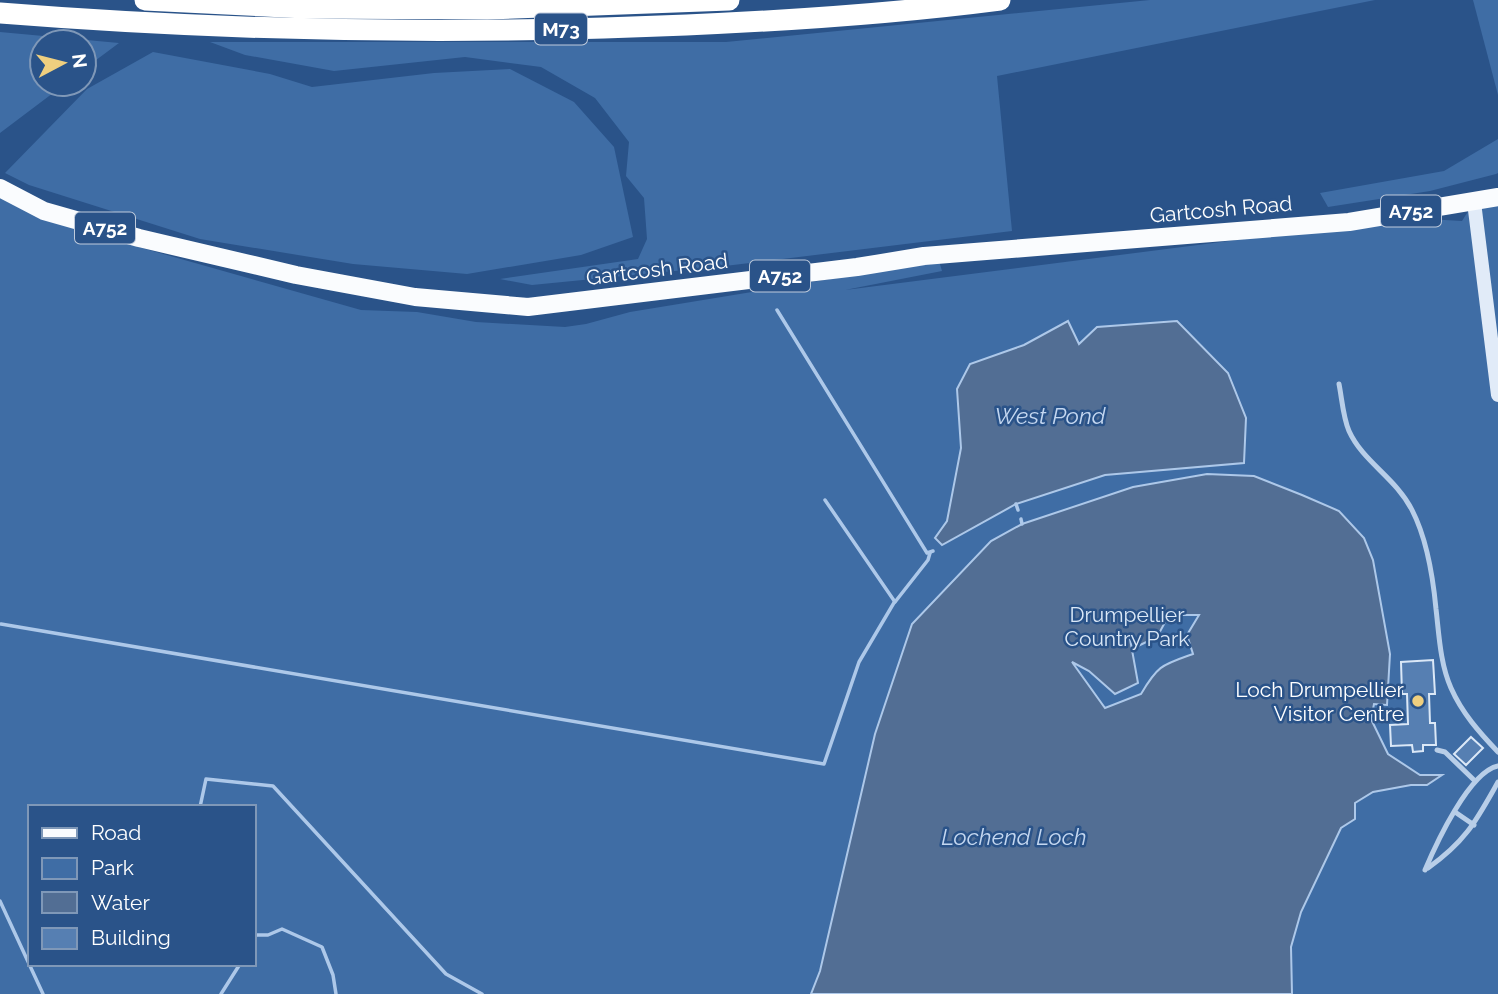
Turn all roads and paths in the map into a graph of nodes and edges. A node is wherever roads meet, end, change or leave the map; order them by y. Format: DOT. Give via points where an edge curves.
graph roads {
  1 [pos="145,0"];
  2 [pos="729,0"];
  3 [pos="1000,0"];
  4 [pos="0,13"];
  5 [pos="0,188"];
  6 [pos="1498,197"];
  7 [pos="1474,202"];
  8 [pos="1339,384"];
  9 [pos="1498,395"];
  10 [pos="1437,750"];
  11 [pos="1498,752"];
  12 [pos="1498,766"];
  13 [pos="1475,781"];
  14 [pos="1498,782"];
  15 [pos="1455,813"];
  16 [pos="1474,825"];
  1 -- 2 [label="highway, M73" via="305,8 486,9"];
  3 -- 4 [label="highway, M73" via="712,25 478,32 284,29"];
  5 -- 7 [label="main road, Gartcosh Road / A752" via="44,211 296,275 415,297 528,307 924,256 1349,222"];
  6 -- 7 [label="main road, Gartcosh Road / A752"];
  7 -- 9 [label="street"];
  8 -- 11 [label="lane" via="1348,429 1399,487 1413,511 1425,545 1449,685 1466,718"];
  10 -- 13 [label="lane" via="1445,752"];
  12 -- 13 [label="lane"];
  13 -- 15 [label="lane"];
  14 -- 16 [label="lane"];
  15 -- 16 [label="lane"];
  15 -- 16 [label="lane" via="1441,832 1425,870 1451,851"];
}
